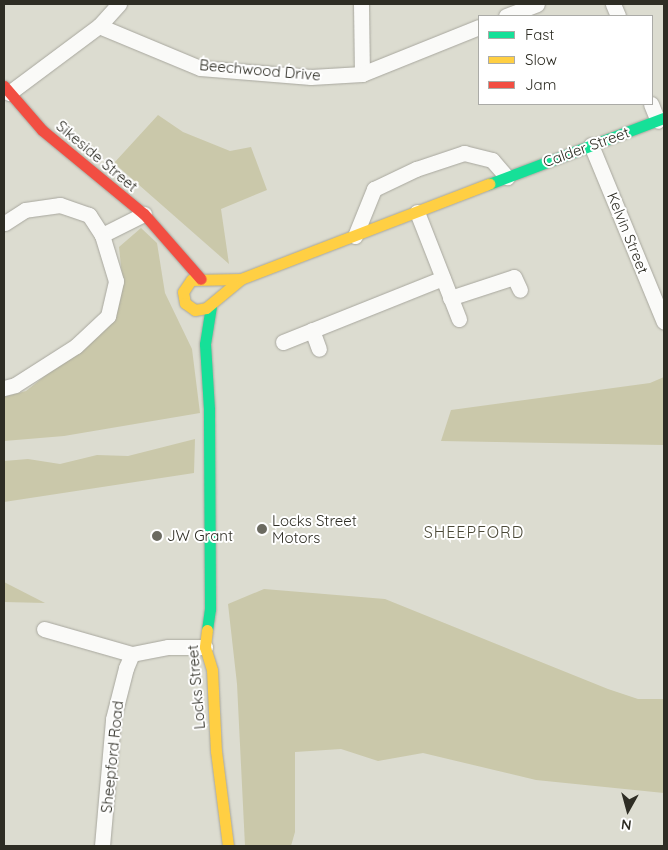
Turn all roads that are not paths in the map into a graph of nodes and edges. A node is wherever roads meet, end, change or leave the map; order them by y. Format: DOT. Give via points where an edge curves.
graph roads {
  1 [pos="119,4"];
  2 [pos="361,4"];
  3 [pos="538,4"];
  4 [pos="509,15"];
  5 [pos="99,26"];
  6 [pos="478,27"];
  7 [pos="362,74"];
  8 [pos="6,90"];
  9 [pos="652,105"];
  10 [pos="661,119"];
  11 [pos="591,145"];
  12 [pos="507,177"];
  13 [pos="417,212"];
  14 [pos="144,214"];
  15 [pos="5,223"];
  16 [pos="102,235"];
  17 [pos="355,236"];
  18 [pos="173,246"];
  19 [pos="443,278"];
  20 [pos="204,280"];
  21 [pos="241,280"];
  22 [pos="658,286"];
  23 [pos="185,287"];
  24 [pos="520,290"];
  25 [pos="450,298"];
  26 [pos="213,302"];
  27 [pos="190,308"];
  28 [pos="459,319"];
  29 [pos="664,322"];
  30 [pos="312,330"];
  31 [pos="283,342"];
  32 [pos="205,344"];
  33 [pos="319,349"];
  34 [pos="4,388"];
  35 [pos="44,628"];
  36 [pos="205,647"];
  37 [pos="132,654"];
  38 [pos="102,846"];
  39 [pos="228,846"];
  1 -- 5 [label="street"];
  2 -- 7 [label="street"];
  3 -- 4 [label="street"];
  5 -- 7 [label="street, Beechwood Drive" via="200,68 310,77"];
  5 -- 8 [label="street"];
  6 -- 7 [label="street, Beechwood Drive"];
  8 -- 14 [label="main road, Sikeside Street" via="42,130"];
  9 -- 10 [label="street"];
  10 -- 11 [label="main road, Calder Street"];
  11 -- 12 [label="main road, Calder Street"];
  11 -- 22 [label="street, Kelvin Street"];
  12 -- 13 [label="main road, Calder Street"];
  12 -- 17 [label="street" via="492,160 464,153 416,169 374,189"];
  13 -- 17 [label="main road, Calder Street"];
  13 -- 19 [label="street"];
  14 -- 16 [label="street"];
  14 -- 18 [label="main road, Sikeside Street"];
  15 -- 16 [label="street" via="25,210 60,205 89,215"];
  16 -- 34 [label="street" via="116,281 108,316 76,346 15,386"];
  17 -- 21 [label="main road, Calder Street"];
  18 -- 20 [label="main road, Sikeside Street"];
  18 -- 23 [label="main road, Sikeside Street"];
  19 -- 25 [label="street"];
  19 -- 30 [label="street"];
  20 -- 21 [label="main road, Calder Street"];
  20 -- 23 [label="main road, Calder Street" via="192,280"];
  20 -- 26 [label="main road" via="214,289"];
  21 -- 26 [label="main road, Calder Street"];
  22 -- 29 [label="street, Kelvin Street"];
  23 -- 27 [label="main road" via="183,296"];
  24 -- 25 [label="street" via="514,277"];
  25 -- 28 [label="street"];
  26 -- 27 [label="main road, Calder Street" via="200,310"];
  26 -- 32 [label="main road, Locks Street"];
  27 -- 32 [label="main road, Locks Street"];
  30 -- 31 [label="street"];
  30 -- 33 [label="street"];
  32 -- 36 [label="main road, Locks Street" via="209,409 210,609"];
  35 -- 37 [label="street"];
  36 -- 37 [label="street" via="168,647"];
  36 -- 39 [label="main road, Locks Street" via="212,670 216,750"];
  37 -- 38 [label="street, Sheepford Road" via="113,719"];
}
